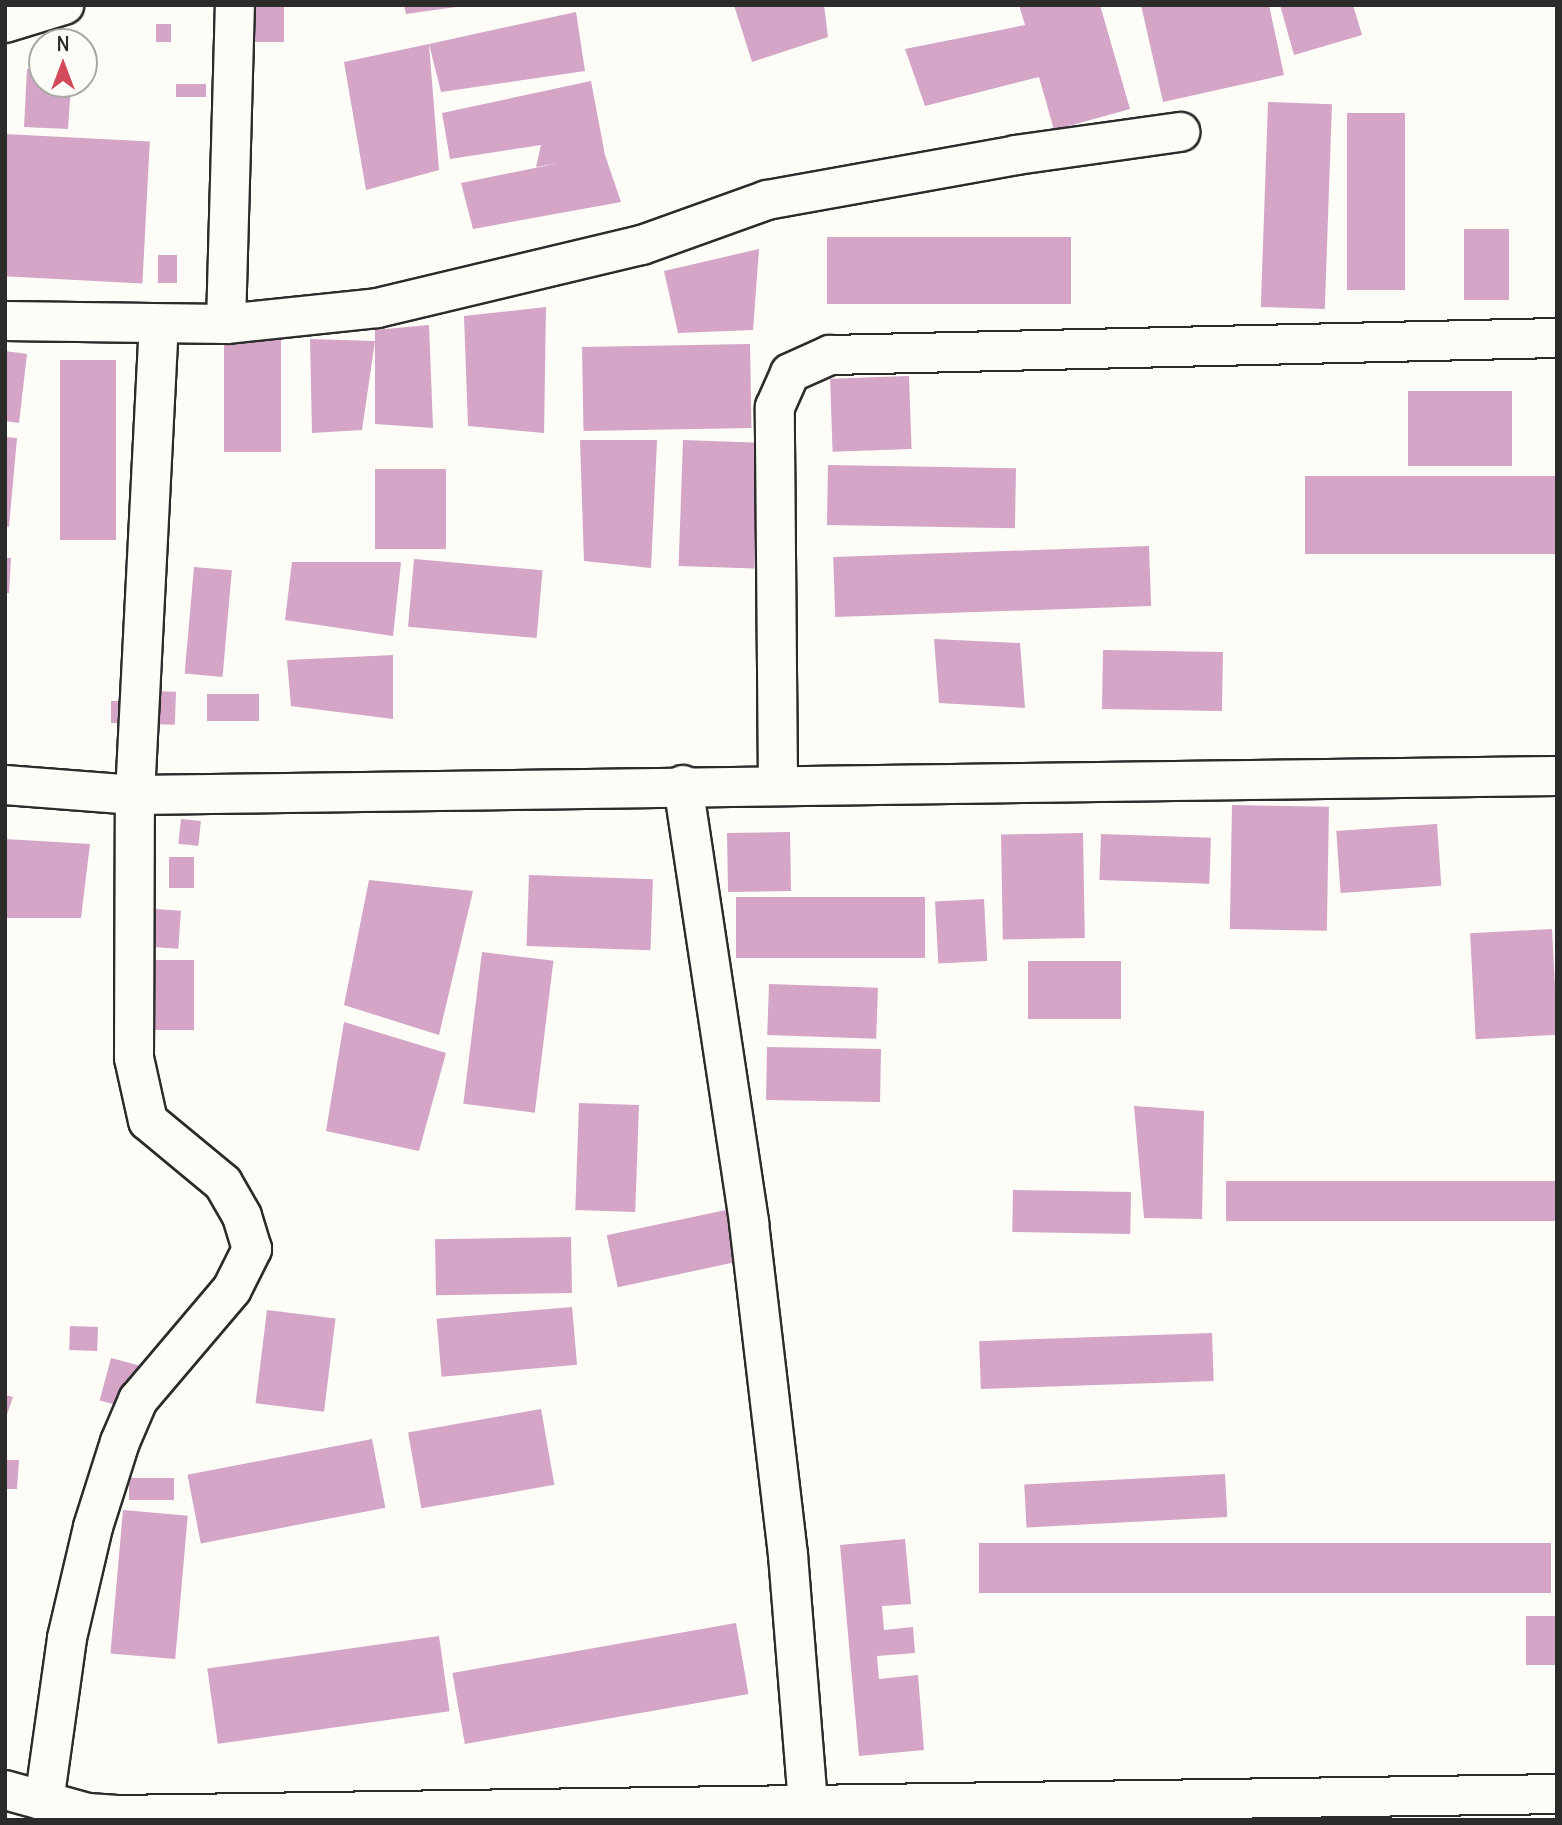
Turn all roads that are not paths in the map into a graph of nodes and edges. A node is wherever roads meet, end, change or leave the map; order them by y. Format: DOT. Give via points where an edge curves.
graph roads {
  1 [pos="64,5"];
  2 [pos="235,5"];
  3 [pos="5,23"];
  4 [pos="1180,132"];
  5 [pos="5,321"];
  6 [pos="226,324"];
  7 [pos="159,326"];
  8 [pos="1557,338"];
  9 [pos="1557,776"];
  10 [pos="778,783"];
  11 [pos="5,785"];
  12 [pos="683,785"];
  13 [pos="135,795"];
  14 [pos="5,1790"];
  15 [pos="44,1802"];
  16 [pos="1540,1803"];
  17 [pos="808,1806"];
  18 [pos="113,1818"];
  1 -- 3 [label="street"];
  2 -- 6 [label="street"];
  4 -- 6 [label="street" via="848,182 767,200 642,246 442,296 309,318"];
  5 -- 7 [label="street"];
  6 -- 7 [label="street"];
  7 -- 13 [label="street"];
  8 -- 10 [label="street" via="830,355 790,373 775,407"];
  9 -- 10 [label="street"];
  10 -- 12 [label="street"];
  11 -- 13 [label="street"];
  12 -- 13 [label="street"];
  12 -- 17 [label="street" via="748,1223 788,1555"];
  13 -- 15 [label="street" via="134,1058 148,1121 223,1183 242,1216 252,1249 232,1289 138,1400 120,1442 93,1527 67,1638"];
  14 -- 15 [label="street"];
  15 -- 18 [label="street"];
  16 -- 17 [label="street"];
  17 -- 18 [label="street"];
}
